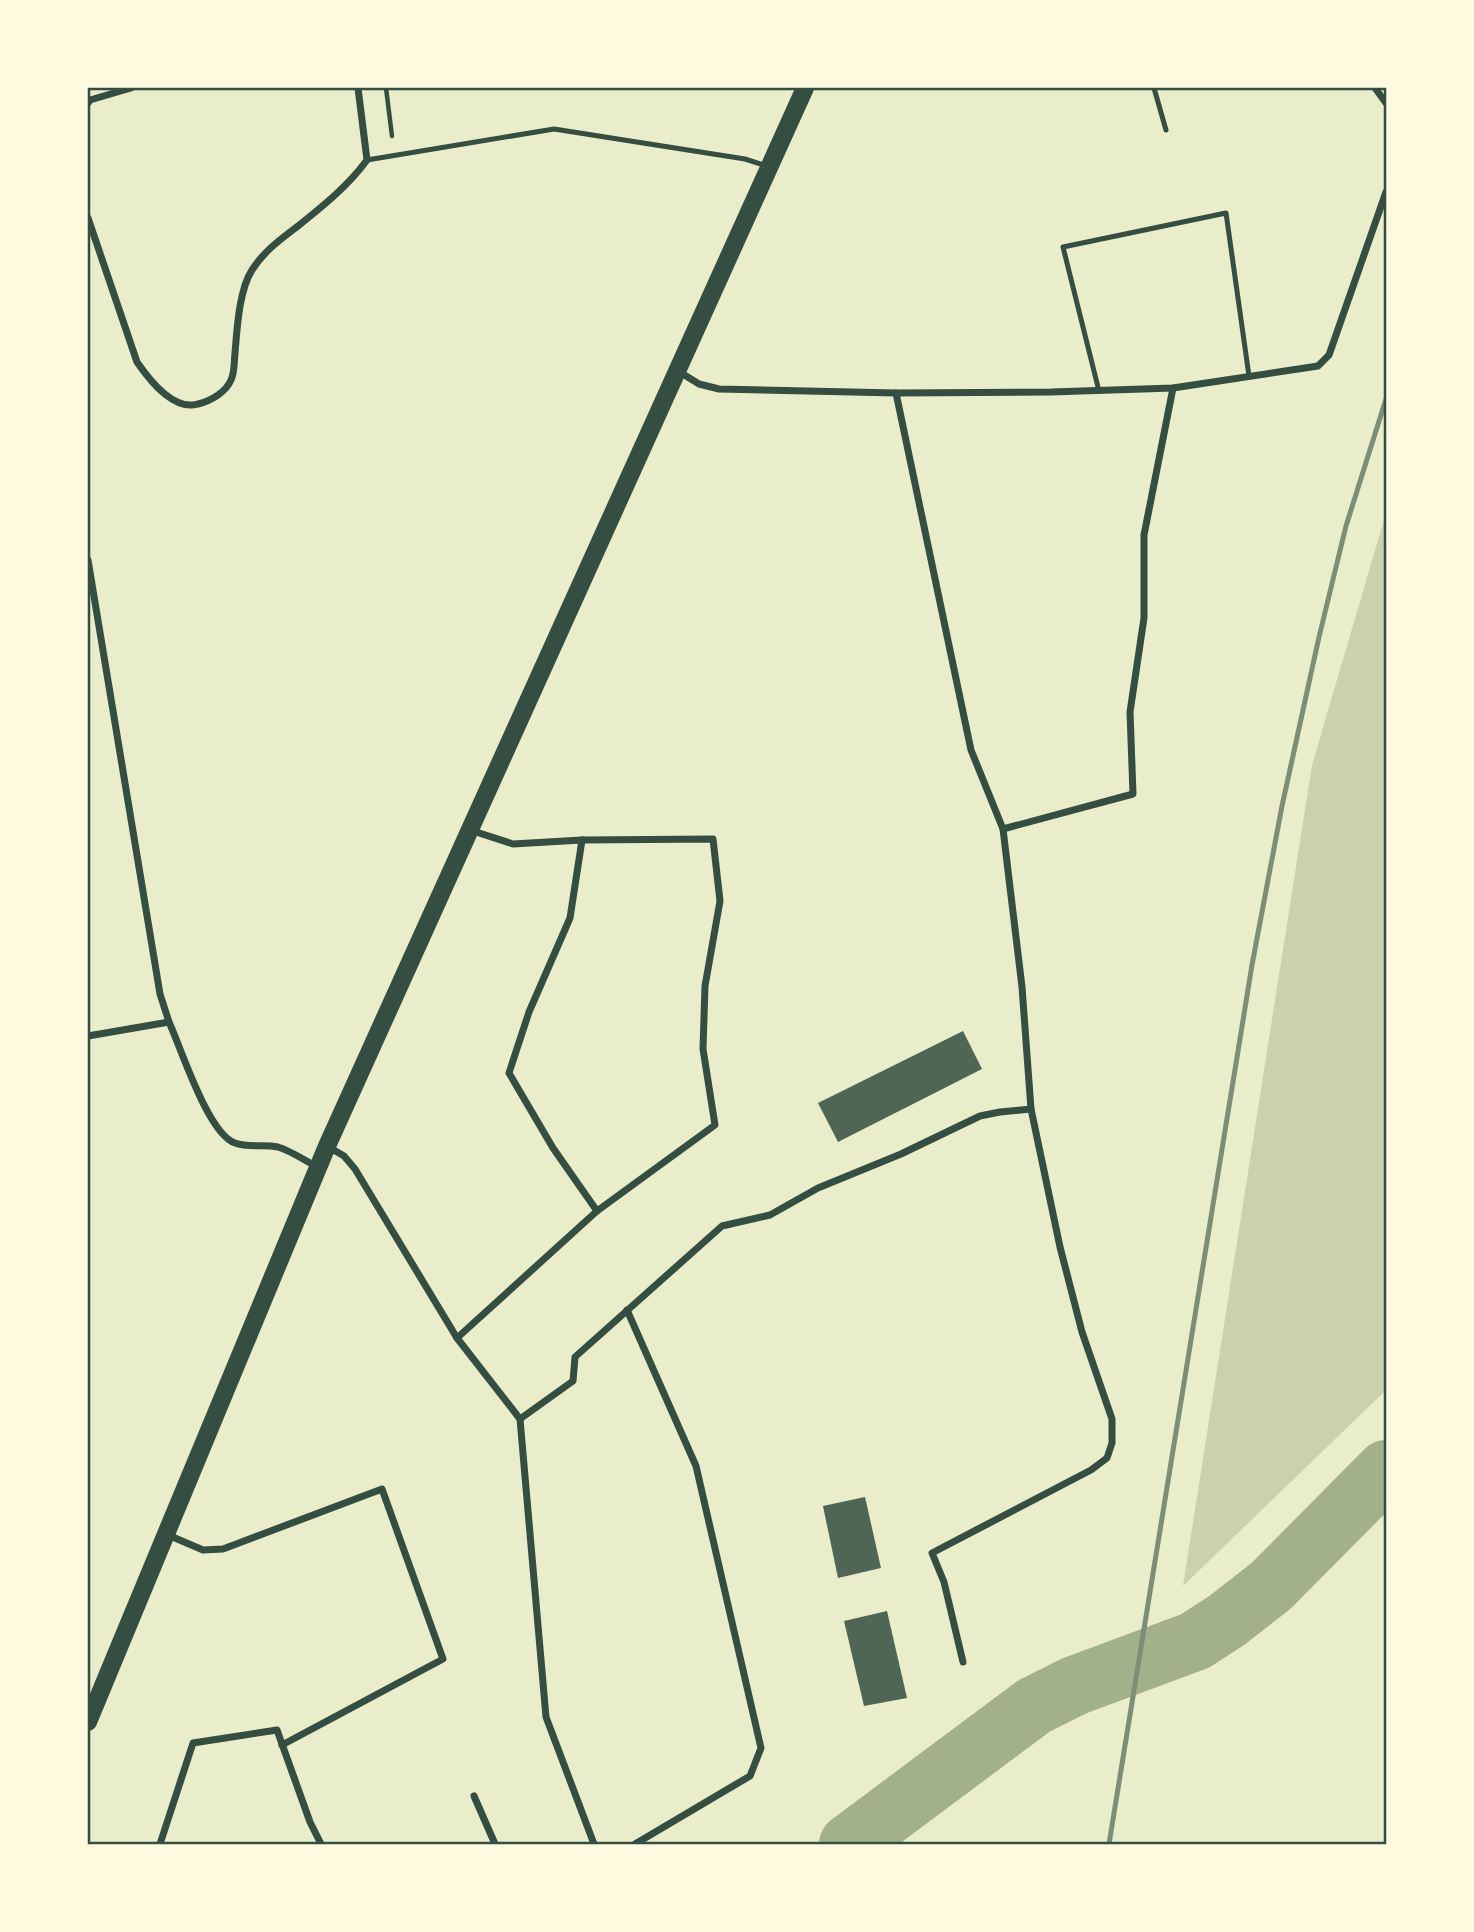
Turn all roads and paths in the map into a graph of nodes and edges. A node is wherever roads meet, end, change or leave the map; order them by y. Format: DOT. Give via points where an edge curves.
graph roads {
  1 [pos="131,88"];
  2 [pos="358,88"];
  3 [pos="386,88"];
  4 [pos="805,88"];
  5 [pos="1154,88"];
  6 [pos="1375,88"];
  7 [pos="88,103"];
  8 [pos="1387,103"];
  9 [pos="1166,130"];
  10 [pos="394,155"];
  11 [pos="367,160"];
  12 [pos="769,166"];
  13 [pos="1387,192"];
  14 [pos="88,218"];
  15 [pos="91,243"];
  16 [pos="678,371"];
  17 [pos="1249,376"];
  18 [pos="1173,388"];
  19 [pos="1099,391"];
  20 [pos="896,393"];
  21 [pos="88,560"];
  22 [pos="1003,829"];
  23 [pos="469,830"];
  24 [pos="582,840"];
  25 [pos="169,1021"];
  26 [pos="88,1036"];
  27 [pos="1031,1109"];
  28 [pos="327,1146"];
  29 [pos="320,1168"];
  30 [pos="597,1211"];
  31 [pos="627,1310"];
  32 [pos="457,1338"];
  33 [pos="520,1419"];
  34 [pos="167,1535"];
  35 [pos="963,1662"];
  36 [pos="88,1722"];
  37 [pos="282,1745"];
  38 [pos="474,1796"];
  39 [pos="160,1844"];
  40 [pos="321,1844"];
  41 [pos="495,1844"];
  42 [pos="594,1844"];
  43 [pos="635,1844"];
  1 -- 7 [label="street"];
  2 -- 11 [label="street"];
  3 -- 10 [label="path"];
  4 -- 12 [label="main road"];
  5 -- 9 [label="lane"];
  6 -- 8 [label="street"];
  10 -- 11 [label="lane"];
  10 -- 12 [label="lane" via="554,129"];
  11 -- 15 [label="street" via="325,204 265,252 250,273 237,325 232,379 223,392 203,403 180,405 137,362"];
  12 -- 16 [label="main road"];
  13 -- 17 [label="street" via="1329,355 1318,366"];
  14 -- 15 [label="street"];
  16 -- 20 [label="street" via="719,389"];
  16 -- 23 [label="main road"];
  17 -- 18 [label="street"];
  17 -- 19 [label="lane" via="1226,213 1063,247"];
  18 -- 19 [label="street"];
  18 -- 22 [label="street" via="1144,535 1144,618 1130,712 1133,794"];
  19 -- 20 [label="street"];
  20 -- 22 [label="street" via="971,750"];
  21 -- 25 [label="street" via="160,994"];
  22 -- 27 [label="street"];
  23 -- 24 [label="street" via="513,844"];
  23 -- 28 [label="main road"];
  24 -- 30 [label="street" via="570,918 529,1012 509,1073"];
  24 -- 30 [label="street" via="713,839 720,901 705,986 703,1049 715,1125"];
  25 -- 26 [label="street"];
  25 -- 29 [label="street" via="208,1114 223,1135 240,1144 277,1147"];
  27 -- 31 [label="street" via="980,1116 818,1188 770,1215 722,1226"];
  27 -- 35 [label="street" via="1066,1272 1112,1419 1112,1443 1107,1458 1091,1470 932,1553 944,1582"];
  28 -- 29 [label="main road"];
  28 -- 32 [label="street" via="355,1169"];
  29 -- 34 [label="main road"];
  30 -- 32 [label="street"];
  31 -- 33 [label="street" via="575,1357 573,1381"];
  31 -- 43 [label="street" via="696,1466 761,1748 750,1776"];
  32 -- 33 [label="street"];
  33 -- 42 [label="street" via="546,1717"];
  34 -- 36 [label="main road"];
  34 -- 37 [label="street" via="204,1550 223,1549 382,1489 443,1659"];
  37 -- 39 [label="street" via="277,1730 193,1743"];
  37 -- 40 [label="street"];
  38 -- 41 [label="street"];
}
